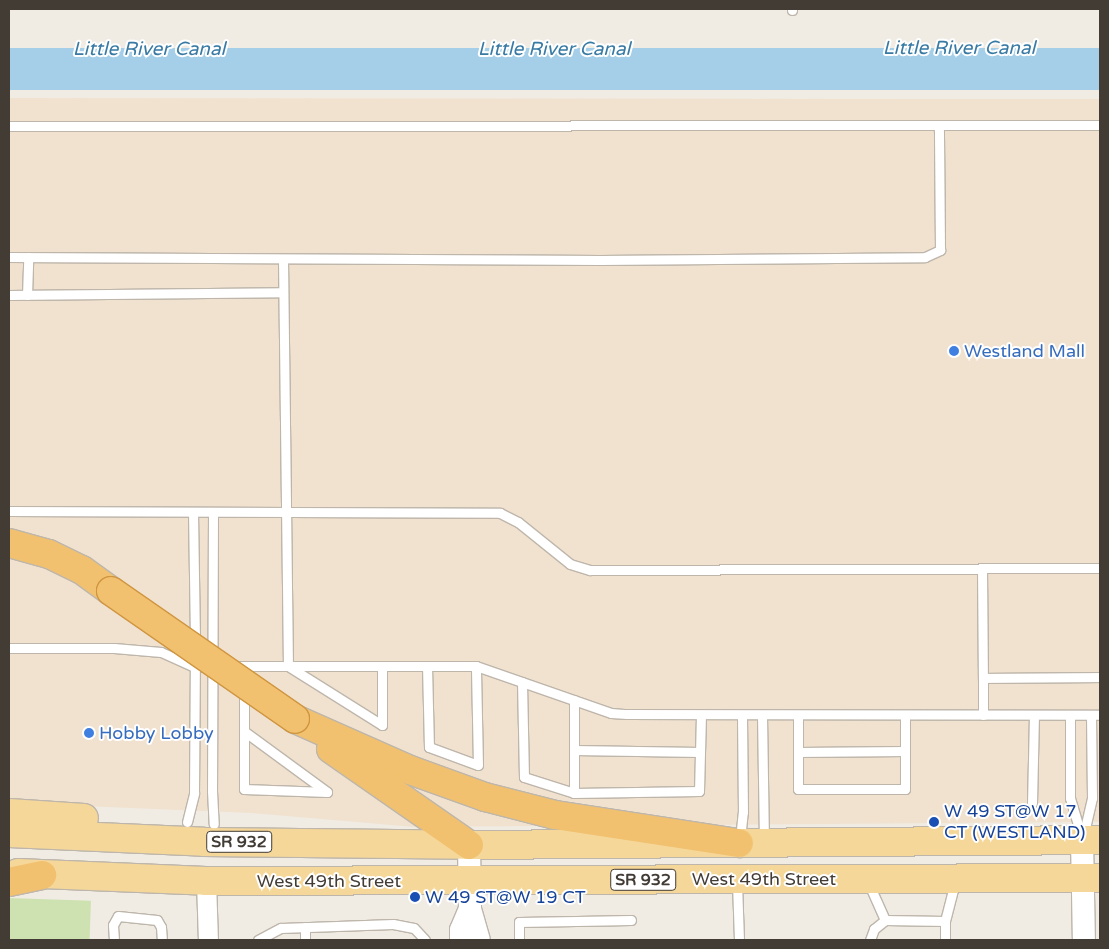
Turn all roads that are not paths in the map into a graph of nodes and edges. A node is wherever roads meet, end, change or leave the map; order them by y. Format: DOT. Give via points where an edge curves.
graph roads {
  1 [pos="939,125"];
  2 [pos="1100,125"];
  3 [pos="9,126"];
  4 [pos="9,257"];
  5 [pos="28,257"];
  6 [pos="283,259"];
  7 [pos="283,292"];
  8 [pos="9,295"];
  9 [pos="28,295"];
  10 [pos="9,511"];
  11 [pos="193,512"];
  12 [pos="213,512"];
  13 [pos="284,512"];
  14 [pos="9,543"];
  15 [pos="1100,568"];
  16 [pos="982,569"];
  17 [pos="9,648"];
  18 [pos="244,666"];
  19 [pos="288,666"];
  20 [pos="382,666"];
  21 [pos="427,666"];
  22 [pos="476,666"];
  23 [pos="195,667"];
  24 [pos="212,667"];
  25 [pos="1100,677"];
  26 [pos="983,678"];
  27 [pos="522,682"];
  28 [pos="574,700"];
  29 [pos="701,715"];
  30 [pos="742,715"];
  31 [pos="762,715"];
  32 [pos="798,715"];
  33 [pos="905,715"];
  34 [pos="983,715"];
  35 [pos="1034,715"];
  36 [pos="1070,715"];
  37 [pos="1096,715"];
  38 [pos="295,719"];
  39 [pos="244,732"];
  40 [pos="574,750"];
  41 [pos="700,752"];
  42 [pos="798,752"];
  43 [pos="905,752"];
  44 [pos="574,793"];
  45 [pos="1032,803"];
  46 [pos="9,813"];
  47 [pos="186,822"];
  48 [pos="214,824"];
  49 [pos="9,833"];
  50 [pos="1091,840"];
  51 [pos="752,843"];
  52 [pos="386,844"];
  53 [pos="469,845"];
  54 [pos="9,873"];
  55 [pos="42,875"];
  56 [pos="867,878"];
  57 [pos="1092,878"];
  58 [pos="736,879"];
  59 [pos="956,880"];
  60 [pos="206,881"];
  61 [pos="470,881"];
  62 [pos="9,882"];
  63 [pos="470,909"];
  64 [pos="631,920"];
  65 [pos="885,920"];
  66 [pos="945,922"];
  67 [pos="305,927"];
  68 [pos="114,940"];
  69 [pos="162,940"];
  70 [pos="208,940"];
  71 [pos="258,940"];
  72 [pos="305,940"];
  73 [pos="425,940"];
  74 [pos="461,940"];
  75 [pos="479,940"];
  76 [pos="519,940"];
  77 [pos="739,940"];
  78 [pos="870,940"];
  79 [pos="945,940"];
  80 [pos="1084,940"];
  1 -- 2 [label="lane"];
  1 -- 3 [label="lane"];
  1 -- 6 [label="lane" via="940,250 935,255 600,260"];
  4 -- 5 [label="lane"];
  5 -- 6 [label="lane"];
  5 -- 9 [label="lane"];
  6 -- 7 [label="lane"];
  7 -- 9 [label="lane"];
  7 -- 13 [label="lane"];
  8 -- 9 [label="lane"];
  10 -- 11 [label="lane"];
  11 -- 12 [label="lane"];
  11 -- 23 [label="lane"];
  12 -- 13 [label="lane"];
  12 -- 24 [label="lane"];
  13 -- 16 [label="lane" via="500,513 518,522 570,564 590,570"];
  13 -- 19 [label="lane"];
  14 -- 38 [label="highway, bridge" via="49,554 82,570"];
  15 -- 16 [label="lane"];
  16 -- 26 [label="lane"];
  17 -- 23 [label="lane" via="114,648 161,652"];
  18 -- 19 [label="lane"];
  18 -- 24 [label="lane"];
  18 -- 39 [label="lane"];
  19 -- 20 [label="lane"];
  19 -- 20 [label="lane" via="382,725"];
  20 -- 21 [label="lane"];
  21 -- 22 [label="lane"];
  21 -- 22 [label="lane" via="429,747 478,765"];
  22 -- 27 [label="lane"];
  23 -- 24 [label="lane"];
  23 -- 47 [label="lane" via="194,793"];
  24 -- 48 [label="lane"];
  25 -- 26 [label="lane"];
  26 -- 34 [label="lane"];
  27 -- 28 [label="lane"];
  27 -- 44 [label="lane" via="524,776"];
  28 -- 29 [label="lane" via="611,713"];
  28 -- 40 [label="lane"];
  29 -- 30 [label="lane"];
  29 -- 41 [label="lane"];
  30 -- 31 [label="lane"];
  30 -- 51 [label="lane" via="743,812"];
  31 -- 32 [label="lane"];
  31 -- 51 [label="lane"];
  32 -- 33 [label="lane"];
  32 -- 42 [label="lane"];
  33 -- 34 [label="lane"];
  33 -- 43 [label="lane"];
  34 -- 35 [label="lane"];
  35 -- 36 [label="lane"];
  35 -- 45 [label="lane"];
  36 -- 37 [label="lane"];
  36 -- 50 [label="lane" via="1070,798"];
  37 -- 50 [label="lane"];
  38 -- 51 [label="highway" via="410,770 485,797 555,815"];
  38 -- 53 [label="highway" via="332,750"];
  39 -- 39 [label="lane" via="244,790 328,792 267,748"];
  40 -- 41 [label="lane"];
  40 -- 44 [label="lane"];
  41 -- 44 [label="lane" via="699,791"];
  42 -- 43 [label="lane"];
  42 -- 43 [label="lane" via="798,789 905,789"];
  46 -- 47 [label="main road"];
  47 -- 48 [label="main road"];
  48 -- 52 [label="main road" via="348,834"];
  49 -- 52 [label="main road, West 49th Street / SR 932" via="204,842"];
  50 -- 51 [label="main road, West 49th Street / SR 932"];
  50 -- 57 [label="street"];
  51 -- 53 [label="main road, West 49th Street / SR 932"];
  52 -- 53 [label="main road, West 49th Street / SR 932"];
  53 -- 61 [label="street"];
  54 -- 55 [label="main road, West 49th Street / SR 932"];
  55 -- 60 [label="main road, West 49th Street / SR 932"];
  55 -- 62 [label="highway"];
  56 -- 58 [label="main road, West 49th Street / SR 932"];
  56 -- 59 [label="main road, West 49th Street / SR 932"];
  56 -- 65 [label="lane"];
  57 -- 59 [label="main road, West 49th Street / SR 932"];
  57 -- 80 [label="street"];
  58 -- 61 [label="main road, West 49th Street / SR 932"];
  58 -- 77 [label="lane"];
  59 -- 66 [label="lane"];
  60 -- 61 [label="main road, West 49th Street / SR 932"];
  60 -- 70 [label="street"];
  61 -- 63 [label="street"];
  63 -- 74 [label="street" via="461,930"];
  63 -- 75 [label="street"];
  64 -- 76 [label="lane" via="519,922"];
  65 -- 66 [label="lane"];
  65 -- 78 [label="lane" via="874,929"];
  66 -- 79 [label="lane"];
  67 -- 71 [label="lane" via="281,928"];
  67 -- 72 [label="lane"];
  67 -- 73 [label="lane" via="393,924 414,928"];
  68 -- 69 [label="lane" via="113,925 118,916 157,920"];
}
